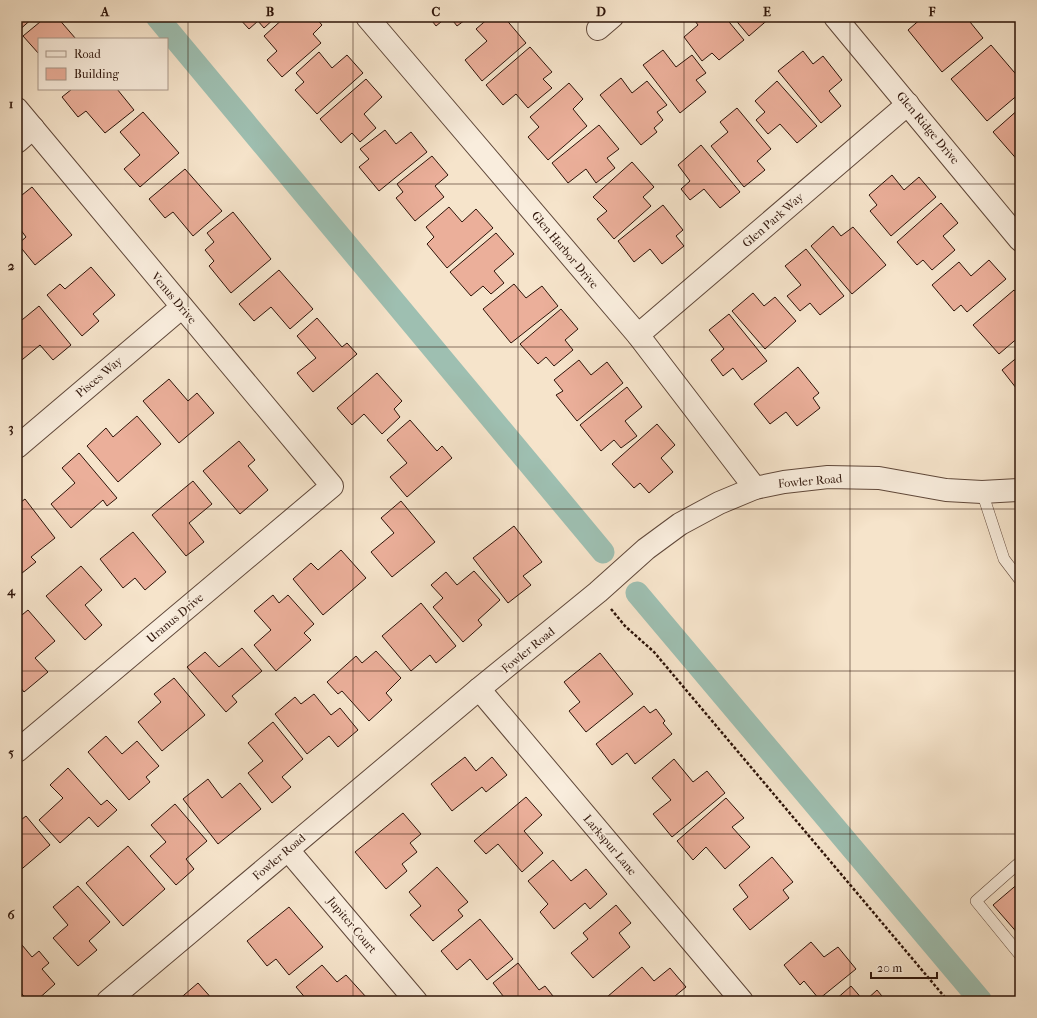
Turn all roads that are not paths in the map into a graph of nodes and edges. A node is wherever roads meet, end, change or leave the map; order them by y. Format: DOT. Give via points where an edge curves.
graph roads {
  1 [pos="367,17"];
  2 [pos="835,17"];
  3 [pos="908,104"];
  4 [pos="17,109"];
  5 [pos="33,128"];
  6 [pos="17,142"];
  7 [pos="1020,240"];
  8 [pos="182,307"];
  9 [pos="638,335"];
  10 [pos="17,447"];
  11 [pos="332,486"];
  12 [pos="755,488"];
  13 [pos="1020,490"];
  14 [pos="982,492"];
  15 [pos="1020,580"];
  16 [pos="479,689"];
  17 [pos="17,751"];
  18 [pos="288,850"];
  19 [pos="1020,862"];
  20 [pos="1020,955"];
  21 [pos="108,1001"];
  22 [pos="416,1001"];
  23 [pos="742,1001"];
  1 -- 9 [label="street, Glen Harbor Drive"];
  2 -- 3 [label="street, Glen Ridge Drive"];
  3 -- 7 [label="street, Glen Ridge Drive"];
  3 -- 9 [label="street, Glen Park Way"];
  4 -- 5 [label="street, Venus Drive"];
  5 -- 6 [label="street"];
  5 -- 8 [label="street, Venus Drive"];
  8 -- 10 [label="street, Pisces Way"];
  8 -- 11 [label="street, Venus Drive"];
  9 -- 12 [label="street, Glen Harbor Drive"];
  11 -- 17 [label="street, Uranus Drive"];
  12 -- 14 [label="street, Fowler Road" via="828,477 879,478 946,490"];
  12 -- 16 [label="street, Fowler Road" via="719,503 680,524 646,549 598,592"];
  13 -- 14 [label="street, Fowler Road"];
  14 -- 15 [label="lane" via="1004,559"];
  16 -- 18 [label="street, Fowler Road"];
  16 -- 23 [label="street, Larkspur Lane"];
  18 -- 21 [label="street, Fowler Road"];
  18 -- 22 [label="street, Jupiter Court"];
  19 -- 20 [label="lane" via="976,901"];
}
